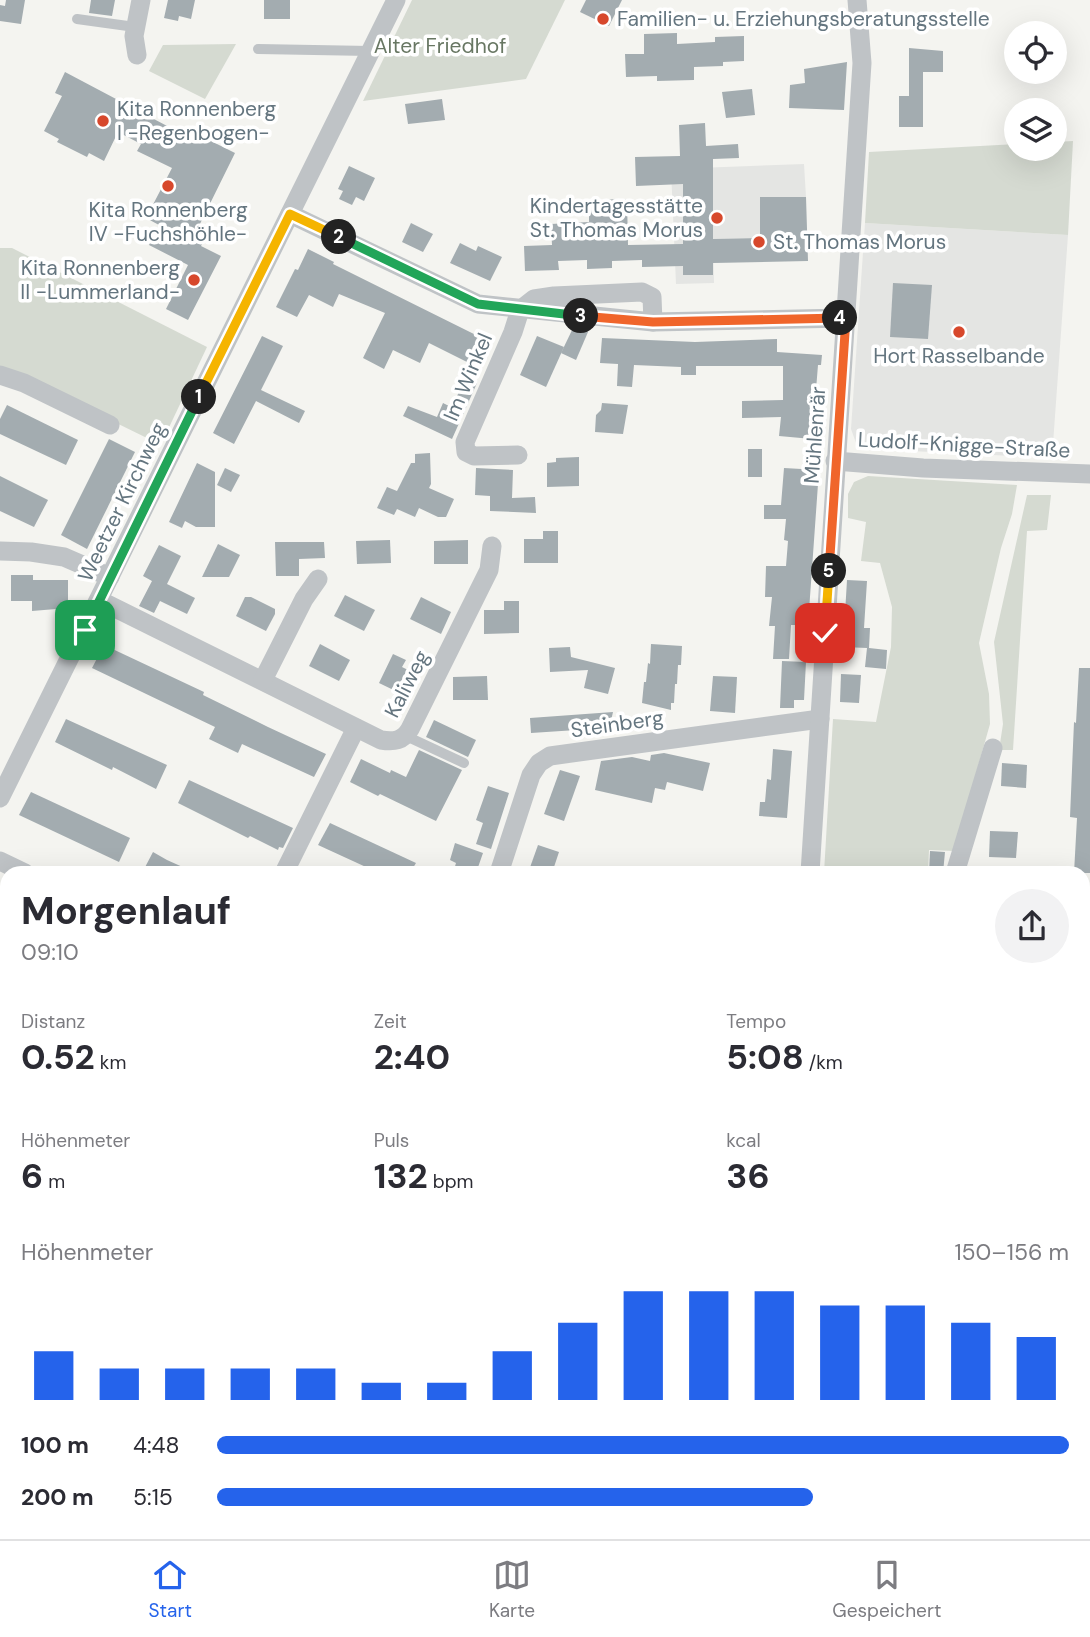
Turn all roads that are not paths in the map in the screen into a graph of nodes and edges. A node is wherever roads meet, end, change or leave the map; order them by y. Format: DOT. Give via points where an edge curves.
graph roads {
  1 [pos="141,0"];
  2 [pos="396,0"];
  3 [pos="857,0"];
  4 [pos="77,19"];
  5 [pos="135,27"];
  6 [pos="258,49"];
  7 [pos="370,51"];
  8 [pos="137,55"];
  9 [pos="290,214"];
  10 [pos="520,310"];
  11 [pos="846,318"];
  12 [pos="653,322"];
  13 [pos="0,375"];
  14 [pos="110,425"];
  15 [pos="518,455"];
  16 [pos="835,461"];
  17 [pos="1090,474"];
  18 [pos="492,546"];
  19 [pos="0,551"];
  20 [pos="110,577"];
  21 [pos="317,579"];
  22 [pos="99,600"];
  23 [pos="263,680"];
  24 [pos="820,719"];
  25 [pos="356,728"];
  26 [pos="406,736"];
  27 [pos="993,748"];
  28 [pos="464,763"];
  29 [pos="0,798"];
  30 [pos="287,866"];
  31 [pos="501,866"];
  32 [pos="810,866"];
  33 [pos="957,866"];
  1 -- 5 [label="street"];
  2 -- 7 [label="street, Weetzer Kirchweg"];
  3 -- 11 [label="street, Mühlenrär" via="862,63"];
  4 -- 5 [label="lane"];
  5 -- 8 [label="street"];
  6 -- 7 [label="lane"];
  7 -- 9 [label="street, Weetzer Kirchweg"];
  9 -- 10 [label="street" via="478,304"];
  9 -- 20 [label="street, Weetzer Kirchweg"];
  10 -- 12 [label="street"];
  10 -- 12 [label="street" via="534,299 554,296 642,292 652,297"];
  10 -- 15 [label="street, Im Winkel" via="465,442 466,452 474,456"];
  11 -- 12 [label="street"];
  11 -- 16 [label="street, Mühlenrär"];
  13 -- 14 [label="street"];
  16 -- 17 [label="street, Ludolf-Knigge-Straße"];
  16 -- 24 [label="street, Mühlenrär"];
  18 -- 26 [label="street, Kaliweg" via="489,570"];
  19 -- 20 [label="street" via="64,557"];
  20 -- 22 [label="street, Weetzer Kirchweg"];
  21 -- 23 [label="street"];
  22 -- 23 [label="street, Kaliweg"];
  22 -- 29 [label="street, Weetzer Kirchweg"];
  23 -- 25 [label="street, Kaliweg"];
  24 -- 31 [label="street, Steinberg" via="550,756 531,775"];
  24 -- 32 [label="street, Mühlenrär"];
  25 -- 26 [label="street, Kaliweg" via="394,742"];
  25 -- 30 [label="street"];
  26 -- 28 [label="lane"];
  27 -- 33 [label="street"];
}
